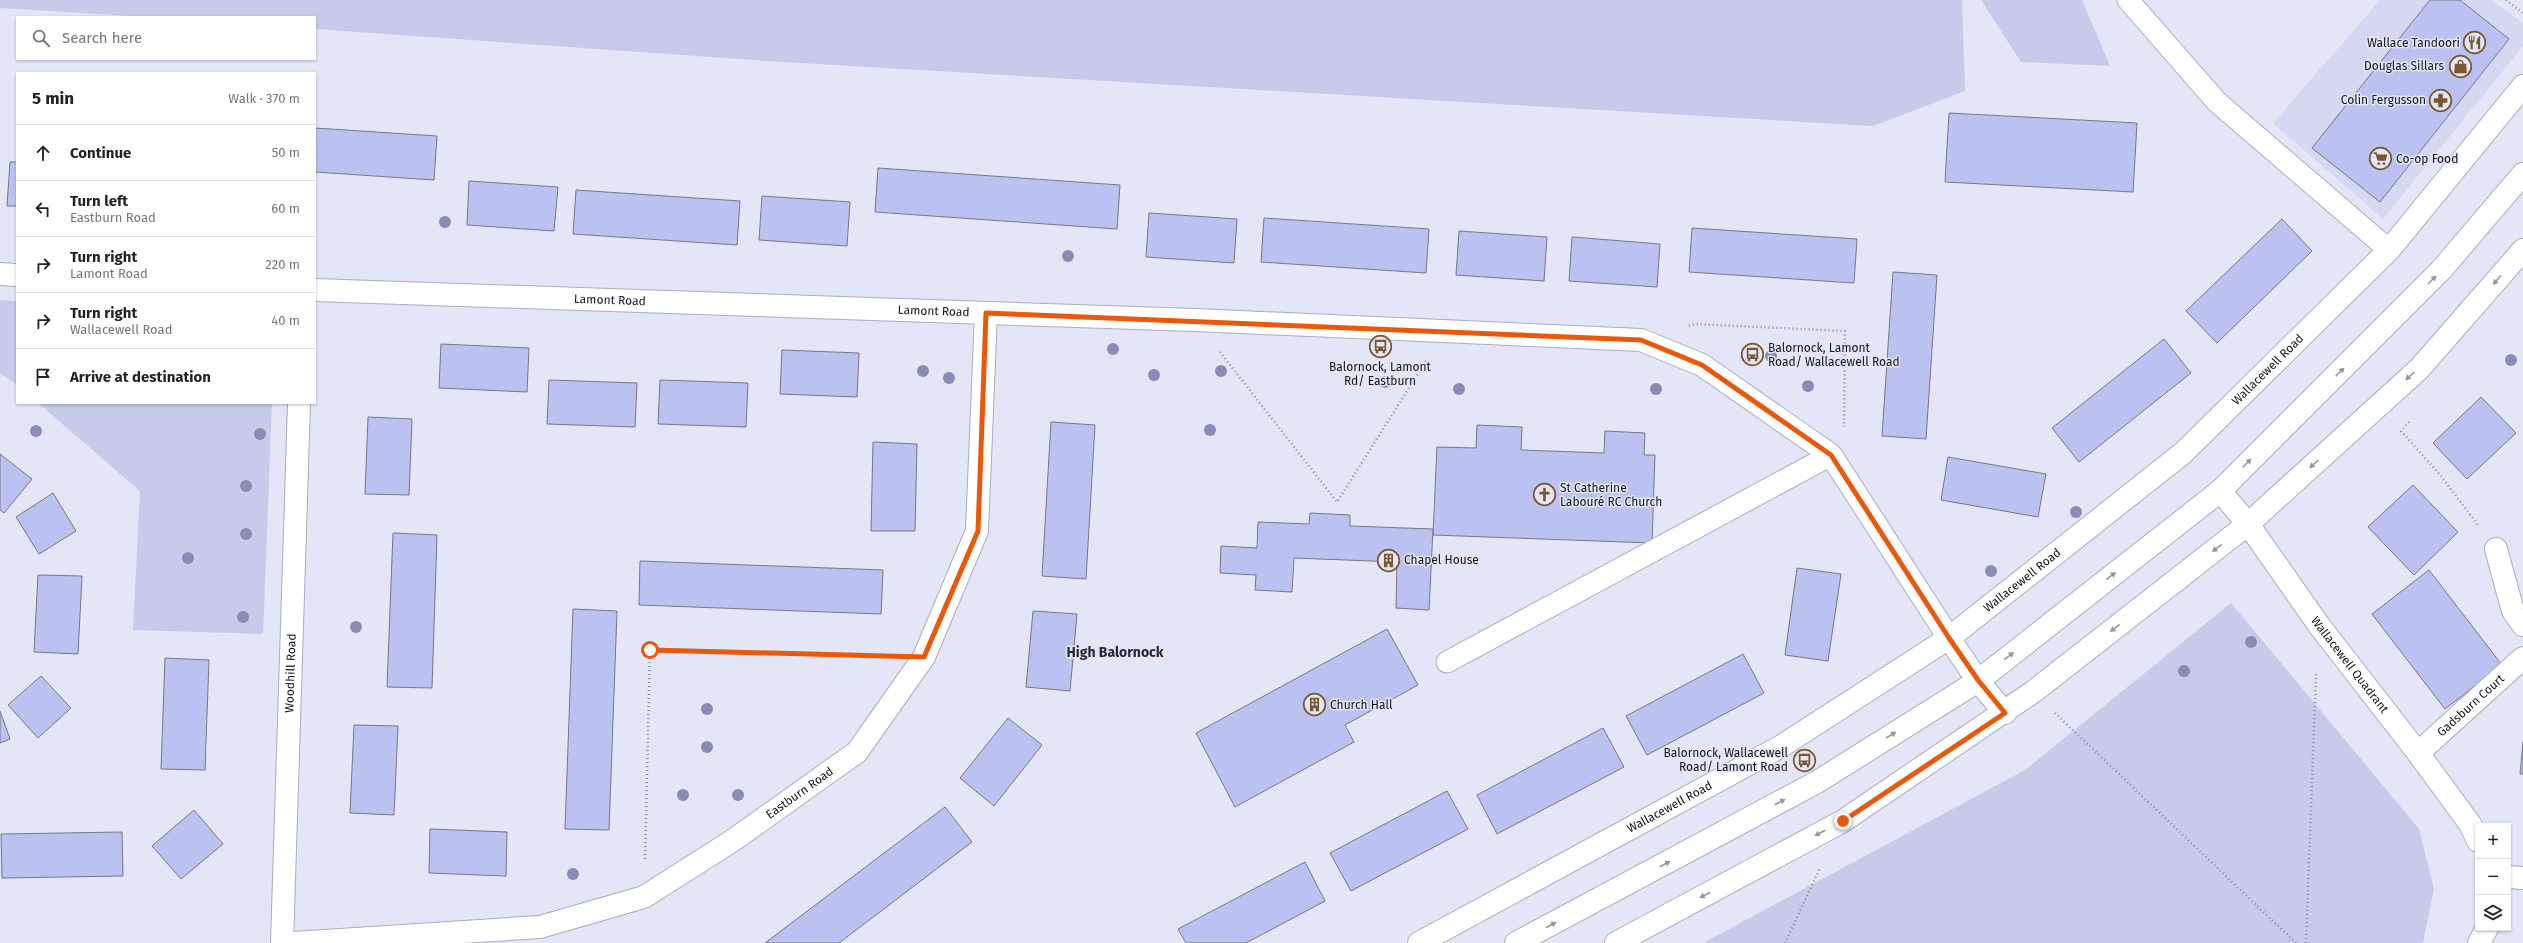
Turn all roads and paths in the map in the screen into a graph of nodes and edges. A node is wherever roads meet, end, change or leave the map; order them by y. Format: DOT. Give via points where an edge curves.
graph roads {
  1 [pos="2128,0"];
  2 [pos="2506,0"];
  3 [pos="2523,14"];
  4 [pos="2523,86"];
  5 [pos="2523,174"];
  6 [pos="2389,250"];
  7 [pos="2523,250"];
  8 [pos="0,274"];
  9 [pos="16,275"];
  10 [pos="316,290"];
  11 [pos="986,313"];
  12 [pos="1195,320"];
  13 [pos="1445,331"];
  14 [pos="1641,340"];
  15 [pos="299,404"];
  16 [pos="2412,419"];
  17 [pos="1831,455"];
  18 [pos="2220,491"];
  19 [pos="2248,524"];
  20 [pos="2496,549"];
  21 [pos="2523,625"];
  22 [pos="1949,638"];
  23 [pos="924,657"];
  24 [pos="2523,658"];
  25 [pos="1447,662"];
  26 [pos="2316,672"];
  27 [pos="1978,680"];
  28 [pos="2033,692"];
  29 [pos="2005,713"];
  30 [pos="2418,753"];
  31 [pos="2475,835"];
  32 [pos="1822,864"];
  33 [pos="2511,877"];
  34 [pos="2523,878"];
  35 [pos="644,897"];
  36 [pos="2485,931"];
  37 [pos="282,943"];
  38 [pos="294,943"];
  39 [pos="1419,943"];
  40 [pos="1516,943"];
  41 [pos="1616,943"];
  42 [pos="1785,943"];
  43 [pos="2296,943"];
  44 [pos="2306,943"];
  45 [pos="2479,943"];
  1 -- 6 [label="lane" via="2217,102"];
  2 -- 3 [label="path"];
  4 -- 6 [label="street, Wallacewell Road"];
  18 -- 5 [label="street, one-way" via="2442,269"];
  6 -- 22 [label="street, Wallacewell Road" via="2183,454"];
  7 -- 19 [label="street, one-way" via="2418,369"];
  8 -- 9 [label="street"];
  10 -- 11 [label="street, Lamont Road"];
  11 -- 12 [label="street, Lamont Road"];
  11 -- 23 [label="street, Eastburn Road" via="978,531"];
  12 -- 13 [label="street, Lamont Road"];
  12 -- 13 [label="path" via="1336,502"];
  13 -- 14 [label="street, Lamont Road"];
  14 -- 17 [label="street, Lamont Road" via="1702,365"];
  14 -- 17 [label="path" via="1695,324 1845,331 1844,435"];
  15 -- 37 [label="street, Woodhill Road"];
  16 -- 20 [label="path" via="2401,431 2441,476"];
  17 -- 22 [label="street, Lamont Road"];
  17 -- 25 [label="lane"];
  18 -- 19 [label="street, Wallacewell Quadrant"];
  27 -- 18 [label="street, one-way"];
  19 -- 28 [label="street, one-way"];
  19 -- 30 [label="street, Wallacewell Quadrant" via="2318,624"];
  20 -- 21 [label="street" via="2514,611"];
  22 -- 27 [label="street, Lamont Road"];
  22 -- 39 [label="street, Wallacewell Road" via="1780,747"];
  23 -- 35 [label="street, Eastburn Road" via="857,752 732,842"];
  23 -- 35 [label="path" via="650,650"];
  24 -- 30 [label="street, Gadsburn Court"];
  26 -- 44 [label="path"];
  27 -- 29 [label="street, Lamont Road"];
  40 -- 27 [label="street, one-way" via="1817,782"];
  28 -- 29 [label="street"];
  28 -- 43 [label="path"];
  29 -- 41 [label="street, one-way" via="1843,821"];
  30 -- 31 [label="street, Wallacewell Quadrant"];
  32 -- 42 [label="path"];
  33 -- 34 [label="street"];
  35 -- 38 [label="street, Eastburn Road" via="540,927"];
  36 -- 45 [label="street"];
}
